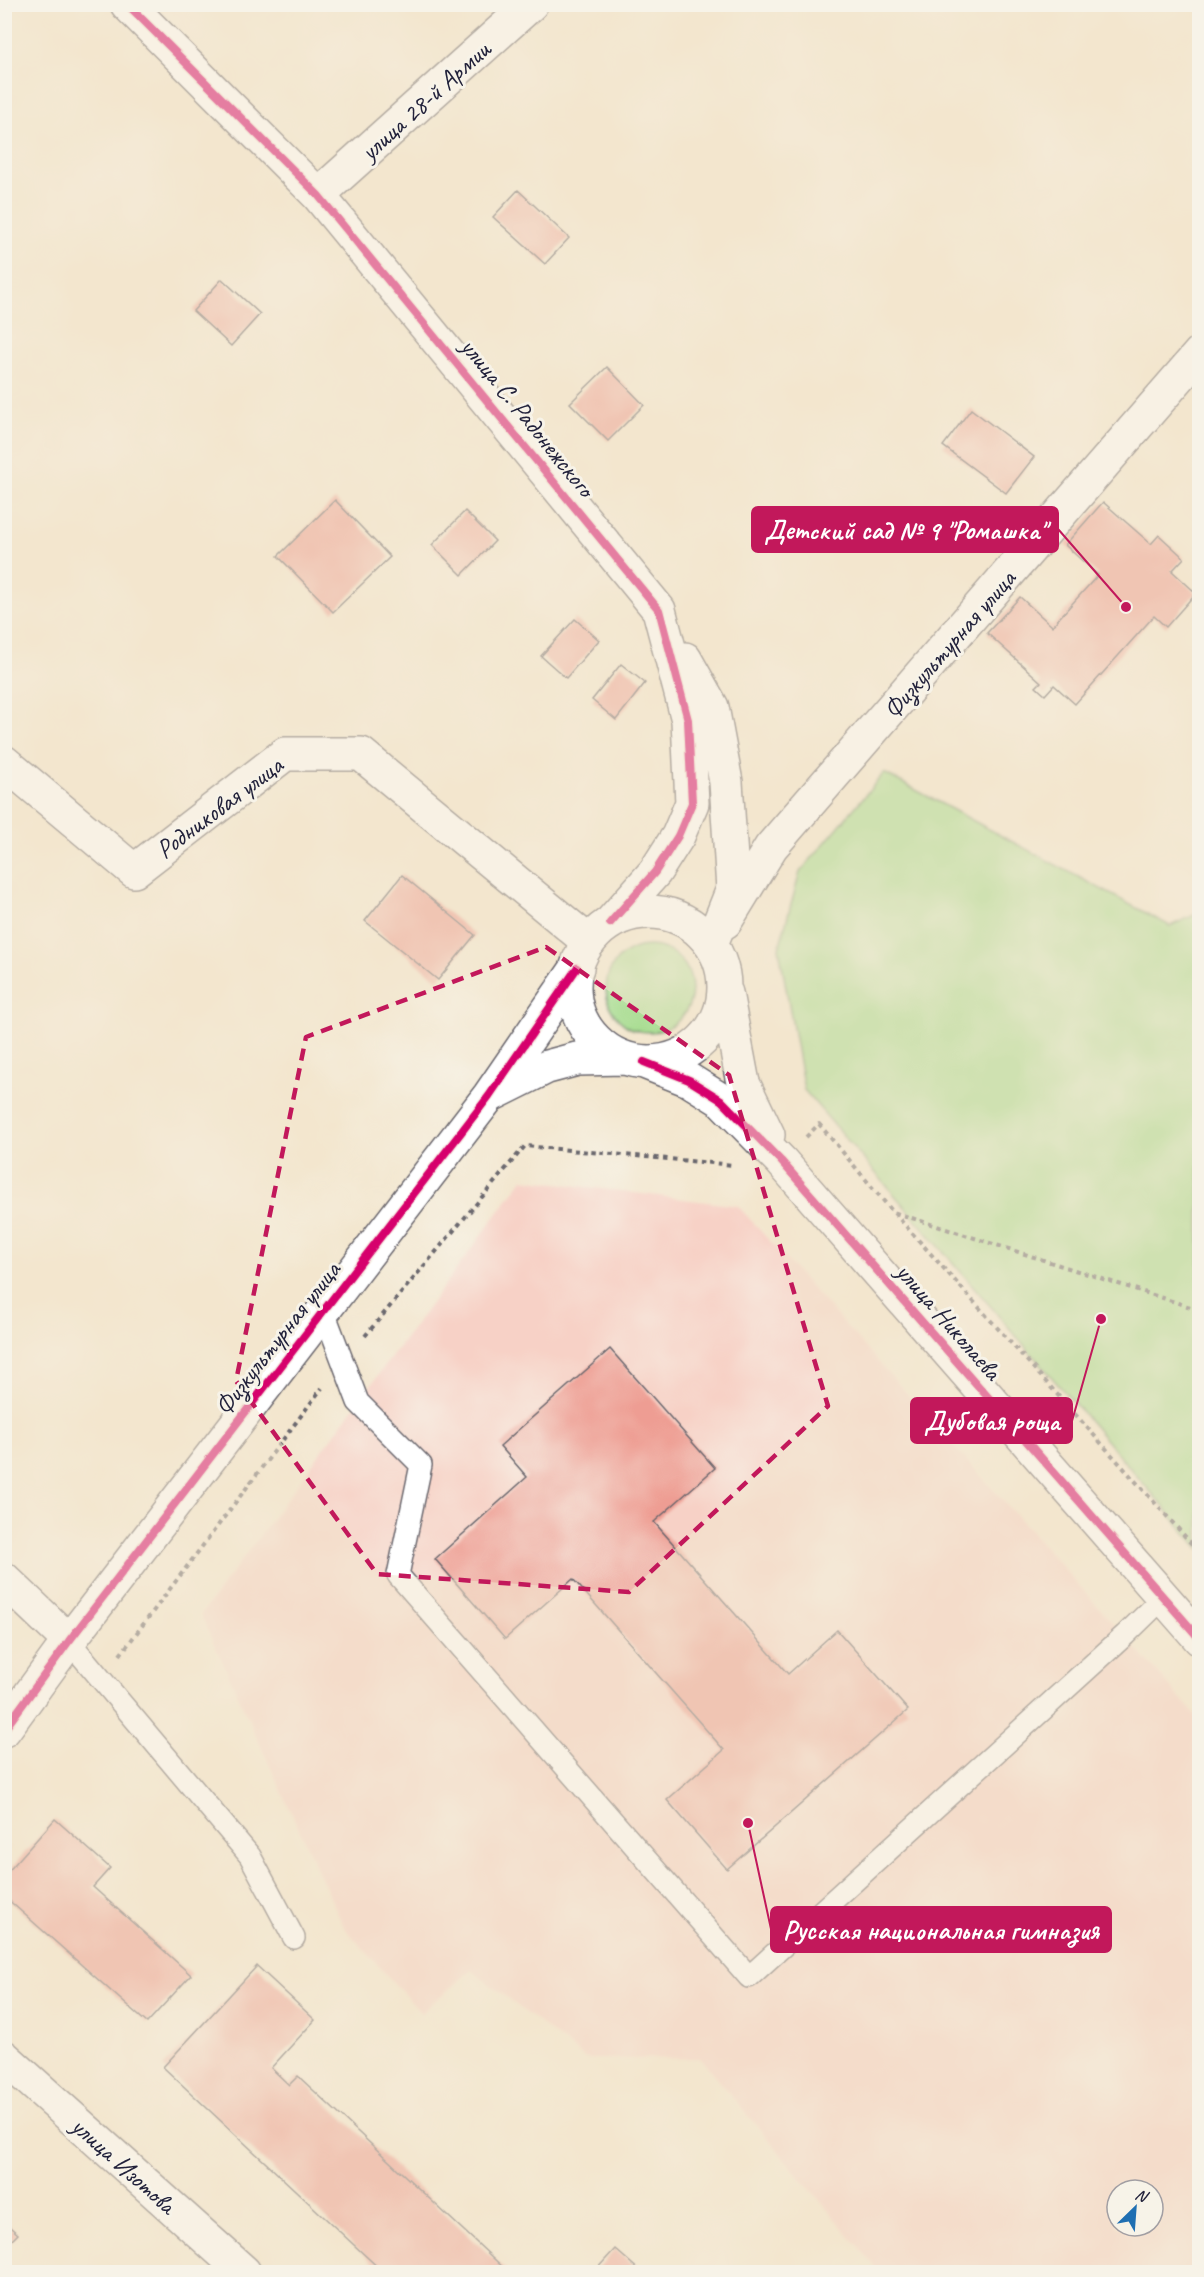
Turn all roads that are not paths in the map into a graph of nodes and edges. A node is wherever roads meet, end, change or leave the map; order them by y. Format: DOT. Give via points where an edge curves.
graph roads {
  1 [pos="127,4"];
  2 [pos="531,4"];
  3 [pos="318,195"];
  4 [pos="1200,353"];
  5 [pos="659,610"];
  6 [pos="4,762"];
  7 [pos="592,944"];
  8 [pos="711,944"];
  9 [pos="725,983"];
  10 [pos="634,1060"];
  11 [pos="489,1096"];
  12 [pos="781,1161"];
  13 [pos="324,1312"];
  14 [pos="4,1579"];
  15 [pos="1163,1598"];
  16 [pos="1200,1639"];
  17 [pos="69,1641"];
  18 [pos="4,1730"];
  19 [pos="294,1938"];
  20 [pos="4,2057"];
  21 [pos="244,2272"];
  1 -- 3 [label="street, улица С. Радонежского"];
  2 -- 3 [label="street, улица 28-й Армии"];
  3 -- 5 [label="street, улица С. Радонежского"];
  4 -- 8 [label="street, Физкультурная улица" via="771,847"];
  5 -- 7 [label="street, улица С. Радонежского" via="688,720 692,803 678,836 655,872"];
  5 -- 8 [label="street" via="712,707 726,782 733,889"];
  6 -- 7 [label="street, Родниковая улица" via="134,871 285,754 361,754"];
  7 -- 8 [label="street, Физкультурная улица" via="631,914 654,912 676,917 696,928"];
  7 -- 10 [label="street" via="574,990 578,1011 588,1031 604,1047"];
  7 -- 11 [label="street, Физкультурная улица"];
  8 -- 9 [label="street, Физкультурная улица"];
  9 -- 10 [label="street, Физкультурная улица" via="722,1009 711,1031 699,1043 669,1060"];
  9 -- 12 [label="street" via="743,1083"];
  10 -- 11 [label="street, Физкультурная улица" via="577,1059 547,1067"];
  10 -- 12 [label="street, улица Николаева" via="689,1080 721,1100"];
  11 -- 13 [label="street, Физкультурная улица"];
  12 -- 15 [label="street, улица Николаева"];
  13 -- 15 [label="lane" via="358,1402 422,1464 398,1575 749,1977"];
  13 -- 17 [label="street, Физкультурная улица"];
  14 -- 17 [label="street"];
  15 -- 16 [label="street, улица Николаева"];
  17 -- 18 [label="street, Физкультурная улица"];
  17 -- 19 [label="lane" via="250,1856"];
  20 -- 21 [label="street, улица Изотова"];
}
